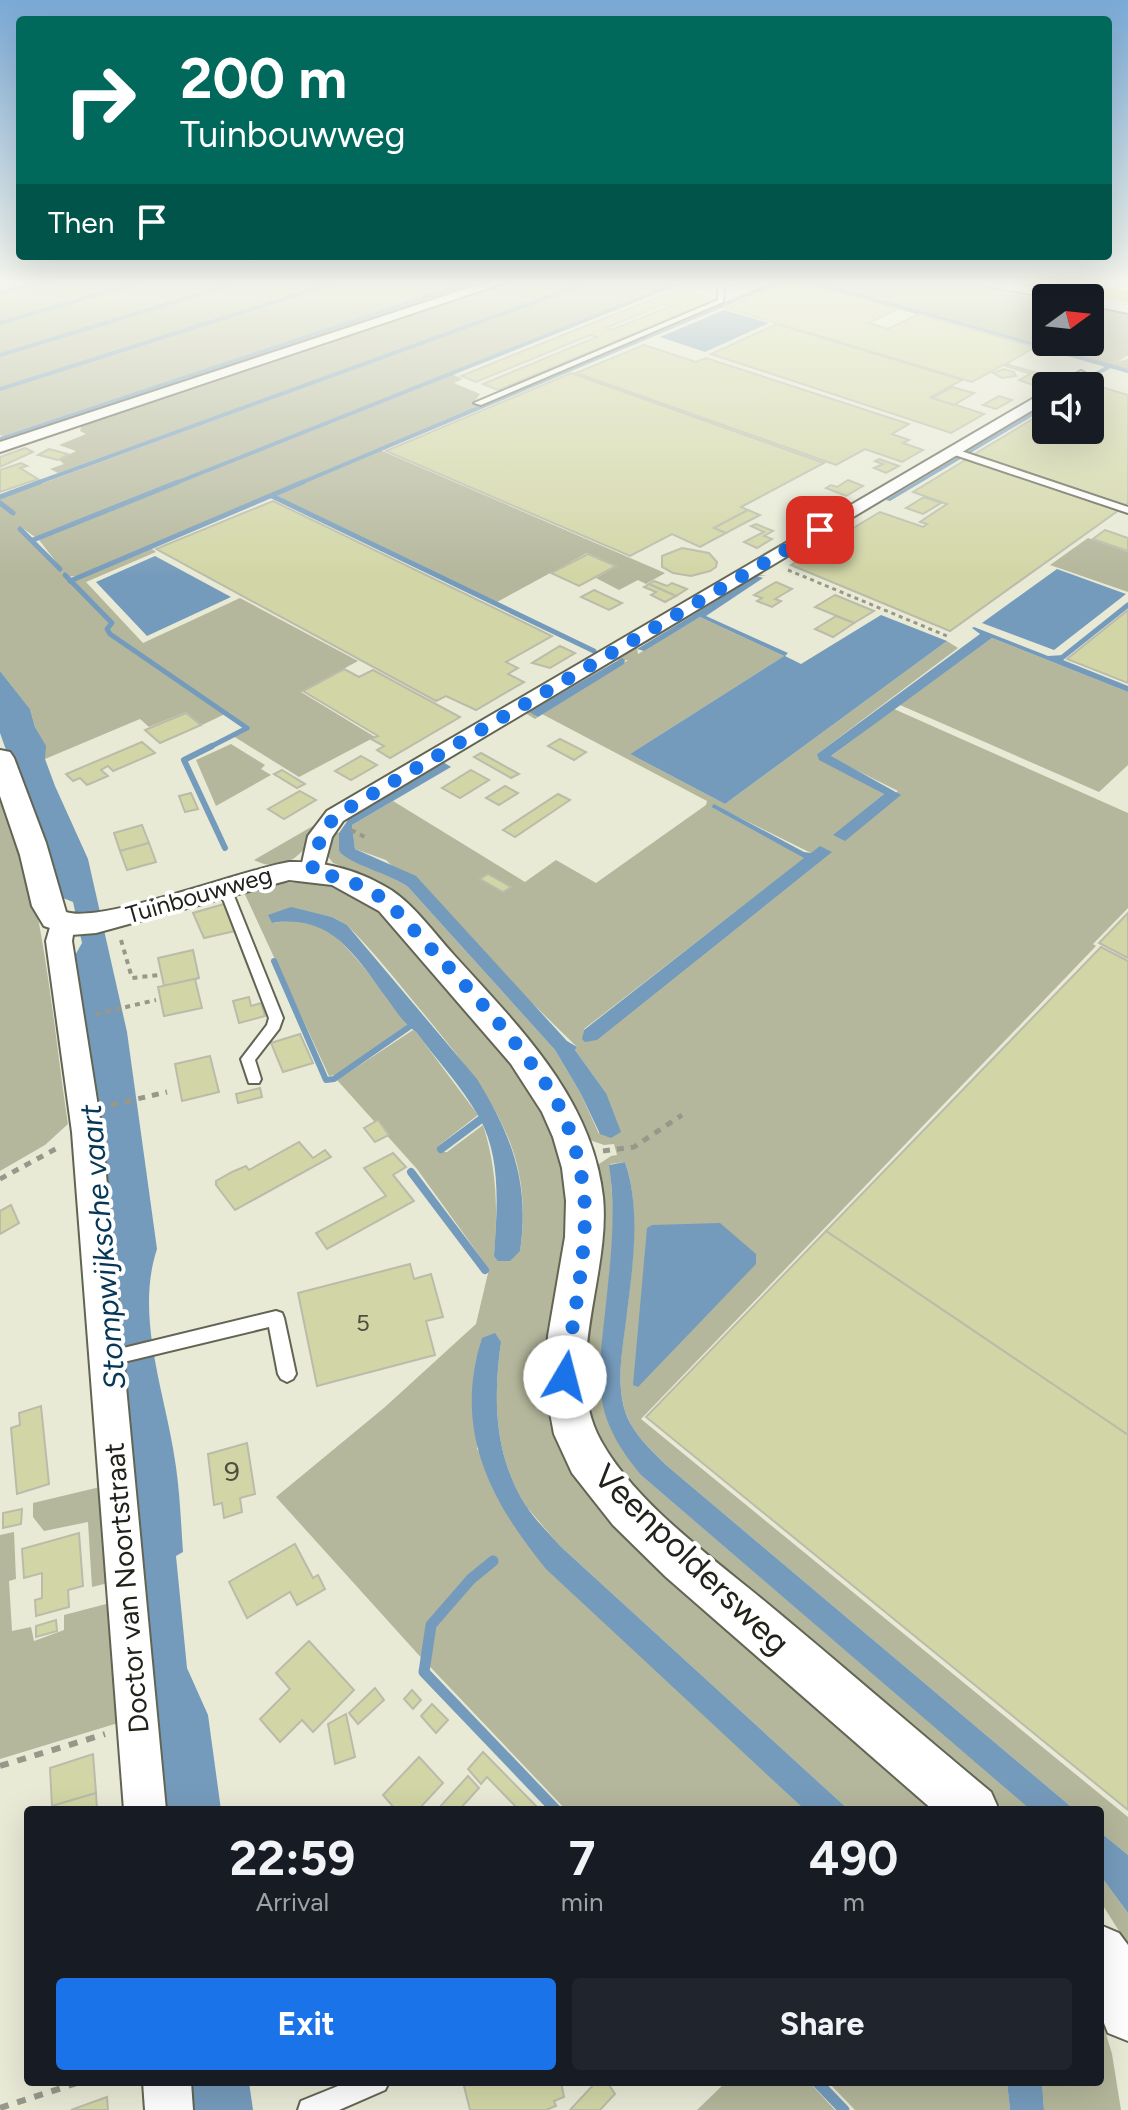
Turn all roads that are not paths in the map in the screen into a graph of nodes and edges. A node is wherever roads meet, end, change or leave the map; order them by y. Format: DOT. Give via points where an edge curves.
graph roads {
  1 [pos="204,379"];
  2 [pos="534,379"];
  3 [pos="478,403"];
  4 [pos="1032,405"];
  5 [pos="0,447"];
  6 [pos="960,454"];
  7 [pos="1128,510"];
  8 [pos="0,758"];
  9 [pos="312,872"];
  10 [pos="224,886"];
  11 [pos="68,924"];
  12 [pos="254,1079"];
  13 [pos="113,1358"];
  14 [pos="287,1374"];
  15 [pos="145,1806"];
  16 [pos="968,1806"];
  17 [pos="1104,1958"];
  18 [pos="1128,2013"];
  19 [pos="167,2086"];
  20 [pos="367,2086"];
  21 [pos="169,2110"];
  22 [pos="310,2110"];
  1 -- 5 [label="street"];
  2 -- 3 [label="lane"];
  4 -- 6 [label="street, Tuinbouwweg"];
  6 -- 7 [label="lane"];
  6 -- 9 [label="street, Tuinbouwweg" via="761,562 335,816 320,836"];
  8 -- 11 [label="street, Doctor van Noortstraat" via="50,911"];
  9 -- 10 [label="street, Tuinbouwweg" via="267,873"];
  9 -- 16 [label="street, Veenpoldersweg" via="367,887 390,904 513,1042 566,1121 584,1195 584,1236 565,1377 567,1407 575,1437 592,1467 691,1568"];
  10 -- 11 [label="street, Tuinbouwweg" via="114,919"];
  10 -- 12 [label="lane" via="276,1018 248,1059"];
  11 -- 13 [label="street, Doctor van Noortstraat" via="59,941"];
  13 -- 14 [label="lane" via="276,1318"];
  13 -- 15 [label="street, Doctor van Noortstraat"];
  17 -- 18 [label="street"];
  19 -- 21 [label="street"];
  20 -- 22 [label="lane"];
}
